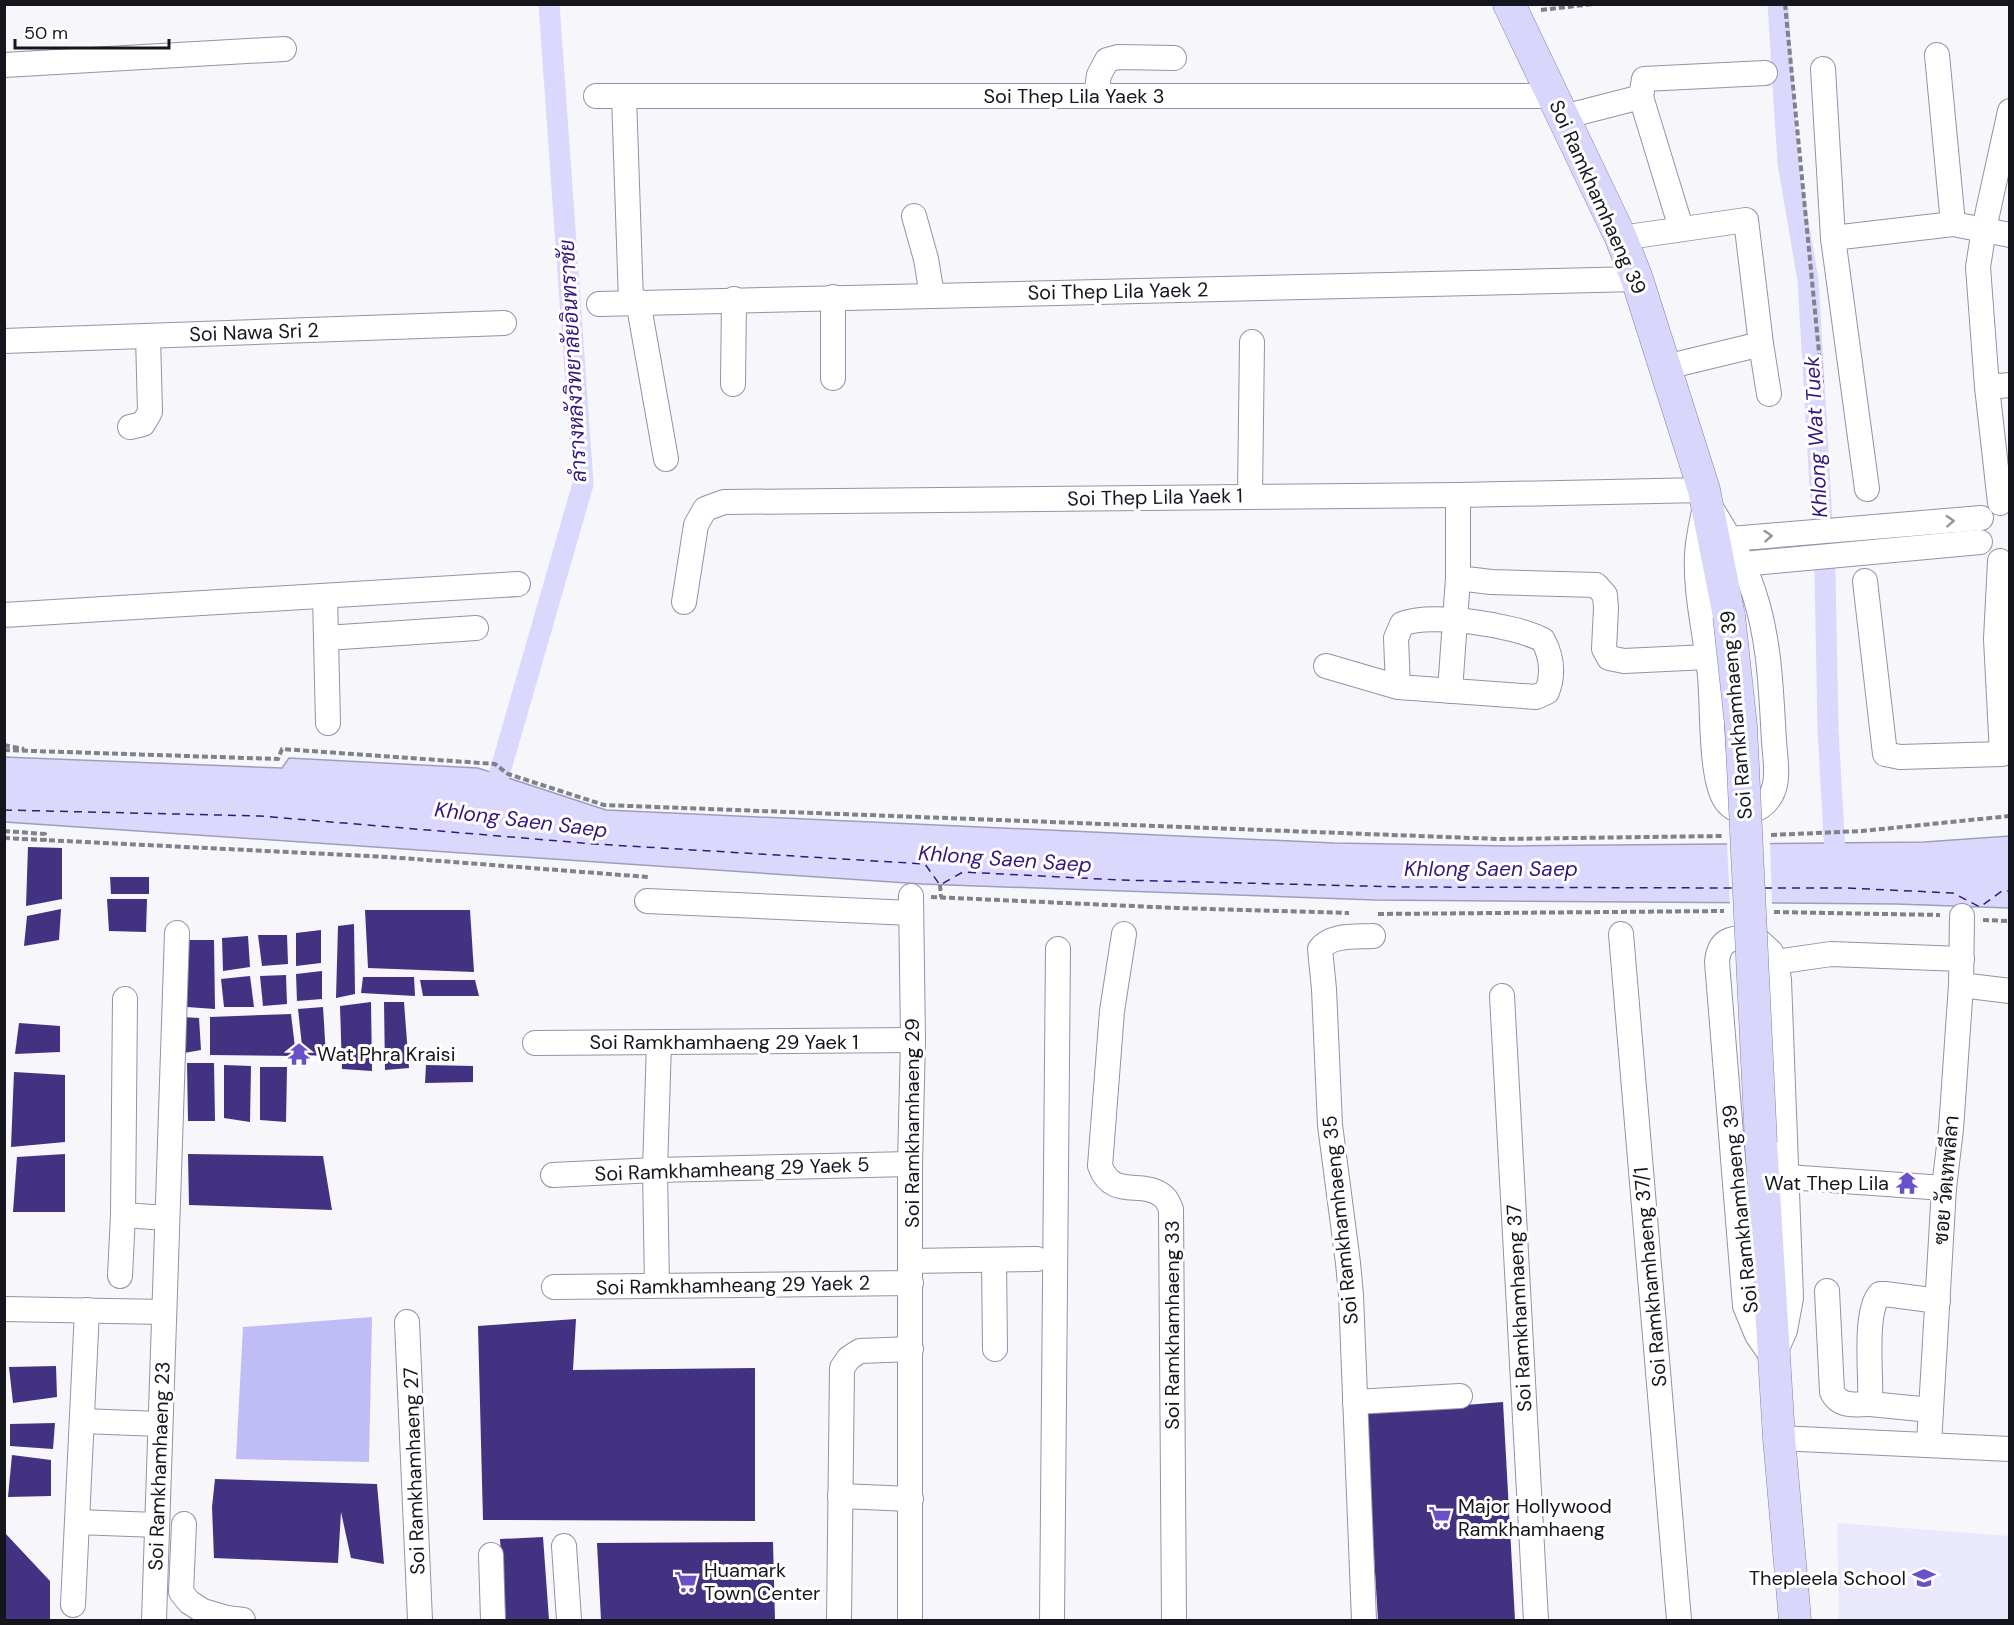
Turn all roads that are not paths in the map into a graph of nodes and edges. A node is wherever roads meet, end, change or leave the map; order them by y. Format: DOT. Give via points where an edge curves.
graph roads {
  1 [pos="1511,9"];
  2 [pos="285,49"];
  3 [pos="1936,55"];
  4 [pos="1174,58"];
  5 [pos="4,65"];
  6 [pos="1823,69"];
  7 [pos="1765,73"];
  8 [pos="596,96"];
  9 [pos="624,96"];
  10 [pos="1096,96"];
  11 [pos="1641,97"];
  12 [pos="1558,106"];
  13 [pos="2010,111"];
  14 [pos="914,216"];
  15 [pos="1953,224"];
  16 [pos="1681,228"];
  17 [pos="1984,229"];
  18 [pos="2010,235"];
  19 [pos="1621,238"];
  20 [pos="1833,238"];
  21 [pos="1637,279"];
  22 [pos="932,295"];
  23 [pos="833,297"];
  24 [pos="734,299"];
  25 [pos="634,302"];
  26 [pos="599,304"];
  27 [pos="504,323"];
  28 [pos="147,336"];
  29 [pos="4,341"];
  30 [pos="1252,342"];
  31 [pos="1761,344"];
  32 [pos="1666,367"];
  33 [pos="833,378"];
  34 [pos="733,384"];
  35 [pos="1998,386"];
  36 [pos="1769,393"];
  37 [pos="130,427"];
  38 [pos="666,459"];
  39 [pos="1867,489"];
  40 [pos="1250,495"];
  41 [pos="1458,495"];
  42 [pos="1705,495"];
  43 [pos="2005,504"];
  44 [pos="1981,518"];
  45 [pos="1854,528"];
  46 [pos="1731,538"];
  47 [pos="1980,542"];
  48 [pos="1856,554"];
  49 [pos="2005,561"];
  50 [pos="1743,564"];
  51 [pos="1458,578"];
  52 [pos="1865,581"];
  53 [pos="518,584"];
  54 [pos="325,596"];
  55 [pos="684,602"];
  56 [pos="4,615"];
  57 [pos="1454,621"];
  58 [pos="476,628"];
  59 [pos="326,638"];
  60 [pos="2003,638"];
  61 [pos="1707,657"];
  62 [pos="1326,666"];
  63 [pos="1398,687"];
  64 [pos="1450,691"];
  65 [pos="328,723"];
  66 [pos="2006,754"];
  67 [pos="646,901"];
  68 [pos="1962,916"];
  69 [pos="1375,925"];
  70 [pos="177,933"];
  71 [pos="1124,934"];
  72 [pos="1621,934"];
  73 [pos="1058,949"];
  74 [pos="1962,959"];
  75 [pos="1776,962"];
  76 [pos="1961,985"];
  77 [pos="2010,991"];
  78 [pos="1502,996"];
  79 [pos="125,999"];
  80 [pos="913,1040"];
  81 [pos="535,1042"];
  82 [pos="659,1043"];
  83 [pos="910,1164"];
  84 [pos="655,1170"];
  85 [pos="553,1175"];
  86 [pos="1787,1177"];
  87 [pos="1944,1188"];
  88 [pos="123,1215"];
  89 [pos="167,1218"];
  90 [pos="993,1260"];
  91 [pos="1037,1260"];
  92 [pos="911,1272"];
  93 [pos="120,1276"];
  94 [pos="657,1286"];
  95 [pos="555,1287"];
  96 [pos="1827,1291"];
  97 [pos="1938,1301"];
  98 [pos="4,1309"];
  99 [pos="87,1310"];
  100 [pos="165,1312"];
  101 [pos="407,1322"];
  102 [pos="911,1349"];
  103 [pos="995,1350"];
  104 [pos="1773,1358"];
  105 [pos="1460,1396"];
  106 [pos="1355,1402"];
  107 [pos="1870,1404"];
  108 [pos="1931,1410"];
  109 [pos="82,1420"];
  110 [pos="160,1424"];
  111 [pos="1779,1438"];
  112 [pos="1929,1444"];
  113 [pos="2010,1449"];
  114 [pos="840,1496"];
  115 [pos="911,1499"];
  116 [pos="77,1522"];
  117 [pos="184,1524"];
  118 [pos="157,1525"];
  119 [pos="564,1546"];
  120 [pos="490,1555"];
  121 [pos="73,1605"];
  122 [pos="154,1620"];
  123 [pos="243,1620"];
  124 [pos="420,1620"];
  125 [pos="493,1620"];
  126 [pos="569,1620"];
  127 [pos="839,1620"];
  128 [pos="910,1620"];
  129 [pos="1052,1620"];
  130 [pos="1174,1620"];
  131 [pos="1364,1620"];
  132 [pos="1536,1620"];
  133 [pos="1679,1620"];
  134 [pos="1795,1620"];
  1 -- 12 [label="main road, Soi Ramkhamhaeng 39"];
  2 -- 5 [label="street"];
  3 -- 15 [label="street"];
  4 -- 10 [label="street" via="1107,60 1099,75"];
  6 -- 20 [label="street"];
  7 -- 11 [label="street" via="1644,79"];
  8 -- 9 [label="street, Soi Thep Lila Yaek 3"];
  9 -- 10 [label="street, Soi Thep Lila Yaek 3"];
  9 -- 25 [label="street"];
  10 -- 12 [label="street, Soi Thep Lila Yaek 3"];
  11 -- 12 [label="street, Soi Thep Lila Yaek 3"];
  11 -- 16 [label="street"];
  12 -- 19 [label="main road, Soi Ramkhamhaeng 39"];
  13 -- 17 [label="street"];
  14 -- 22 [label="street"];
  15 -- 17 [label="street"];
  15 -- 20 [label="street"];
  16 -- 19 [label="street"];
  16 -- 31 [label="street" via="1746,220"];
  17 -- 18 [label="street"];
  17 -- 35 [label="street" via="1978,267"];
  19 -- 21 [label="main road, Soi Ramkhamhaeng 39"];
  20 -- 39 [label="street"];
  21 -- 22 [label="street, Soi Thep Lila Yaek 2"];
  21 -- 32 [label="main road, Soi Ramkhamhaeng 39"];
  22 -- 23 [label="street, Soi Thep Lila Yaek 2"];
  23 -- 24 [label="street, Soi Thep Lila Yaek 2"];
  23 -- 33 [label="street"];
  24 -- 25 [label="street, Soi Thep Lila Yaek 2"];
  24 -- 34 [label="street"];
  25 -- 26 [label="street, Soi Thep Lila Yaek 2"];
  25 -- 38 [label="street"];
  27 -- 28 [label="street, Soi Nawa Sri 2"];
  28 -- 29 [label="street, Soi Nawa Sri 2"];
  28 -- 37 [label="street" via="150,412 143,424"];
  30 -- 40 [label="street"];
  31 -- 32 [label="street"];
  31 -- 36 [label="street"];
  32 -- 42 [label="main road, Soi Ramkhamhaeng 39"];
  35 -- 43 [label="street"];
  40 -- 41 [label="street, Soi Thep Lila Yaek 1"];
  40 -- 55 [label="street, Soi Thep Lila Yaek 1" via="724,502 705,509 696,525"];
  41 -- 42 [label="street, Soi Thep Lila Yaek 1"];
  41 -- 51 [label="street"];
  42 -- 46 [label="street"];
  42 -- 61 [label="street" via="1697,556"];
  42 -- 104 [label="main road, Soi Ramkhamhaeng 39, bridge" via="1729,616 1742,737"];
  43 -- 44 [label="street" via="1989,509"];
  45 -- 44 [label="street, one-way"];
  44 -- 47 [label="street"];
  46 -- 45 [label="street, one-way"];
  45 -- 48 [label="street"];
  46 -- 50 [label="street"];
  47 -- 48 [label="street"];
  47 -- 49 [label="street" via="1992,558"];
  48 -- 50 [label="street"];
  49 -- 60 [label="street"];
  50 -- 61 [label="street" via="1763,622 1771,697 1776,776 1774,790 1762,807 1741,811 1732,807 1719,785"];
  51 -- 57 [label="street"];
  51 -- 61 [label="street" via="1596,585 1605,595 1604,649 1609,658 1624,661"];
  52 -- 66 [label="street" via="1885,754"];
  53 -- 54 [label="street"];
  54 -- 56 [label="street"];
  54 -- 59 [label="street"];
  57 -- 63 [label="street" via="1412,620 1402,624 1396,639"];
  57 -- 64 [label="street"];
  57 -- 64 [label="street" via="1510,627 1543,640 1550,654 1551,681 1547,692 1536,697"];
  58 -- 59 [label="street"];
  59 -- 65 [label="street"];
  60 -- 66 [label="street"];
  62 -- 63 [label="street"];
  63 -- 64 [label="street"];
  67 -- 80 [label="street, Soi Ramkhamhaeng 29" via="911,904"];
  68 -- 74 [label="street, ซอย วัดเทพลีลา"];
  69 -- 106 [label="street, Soi Ramkhamhaeng 35" via="1334,939 1320,949 1330,1125 1351,1294"];
  70 -- 89 [label="street, Soi Ramkhamhaeng 23"];
  71 -- 130 [label="street, Soi Ramkhamhaeng 33" via="1112,1011 1100,1166 1104,1176 1118,1186 1148,1189 1164,1197 1171,1209"];
  72 -- 133 [label="street, Soi Ramkhamhaeng 37/1"];
  73 -- 129 [label="street"];
  74 -- 75 [label="street" via="1831,954"];
  74 -- 76 [label="street, ซอย วัดเทพลีลา"];
  75 -- 86 [label="street, Soi Ramkhamhaeng 39"];
  75 -- 104 [label="street, Soi Ramkhamhaeng 39" via="1771,952 1749,937 1733,938 1721,947 1717,962 1745,1306 1757,1335"];
  76 -- 77 [label="street"];
  76 -- 87 [label="street, ซอย วัดเทพลีลา"];
  78 -- 132 [label="street, Soi Ramkhamhaeng 37"];
  79 -- 88 [label="street"];
  80 -- 82 [label="street, Soi Ramkhamhaeng 29 Yaek 1"];
  80 -- 83 [label="street, Soi Ramkhamhaeng 29"];
  81 -- 82 [label="street, Soi Ramkhamhaeng 29 Yaek 1"];
  82 -- 84 [label="street"];
  83 -- 84 [label="street, Soi Ramkhamheang 29 Yaek 5"];
  83 -- 92 [label="street, Soi Ramkhamhaeng 29"];
  84 -- 85 [label="street, Soi Ramkhamheang 29 Yaek 5"];
  84 -- 94 [label="street"];
  86 -- 87 [label="street"];
  86 -- 104 [label="street, Soi Ramkhamhaeng 39" via="1791,1298 1785,1330"];
  87 -- 97 [label="street, ซอย วัดเทพลีลา"];
  88 -- 89 [label="street"];
  88 -- 93 [label="street"];
  89 -- 100 [label="street, Soi Ramkhamhaeng 23"];
  90 -- 91 [label="street, Soi Ramkhamheang 29 Yaek 2"];
  90 -- 92 [label="street, Soi Ramkhamheang 29 Yaek 2"];
  90 -- 103 [label="street"];
  92 -- 94 [label="street, Soi Ramkhamheang 29 Yaek 2"];
  92 -- 102 [label="street, Soi Ramkhamhaeng 29"];
  94 -- 95 [label="street, Soi Ramkhamheang 29 Yaek 2"];
  96 -- 107 [label="street" via="1832,1392 1841,1402"];
  97 -- 107 [label="street" via="1885,1294 1875,1300 1870,1332"];
  97 -- 108 [label="street, ซอย วัดเทพลีลา"];
  98 -- 99 [label="street"];
  99 -- 100 [label="street"];
  99 -- 109 [label="street"];
  100 -- 110 [label="street, Soi Ramkhamhaeng 23"];
  101 -- 124 [label="street, Soi Ramkhamhaeng 27"];
  102 -- 114 [label="street" via="860,1351 842,1368"];
  102 -- 115 [label="street, Soi Ramkhamhaeng 29"];
  104 -- 111 [label="main road, Soi Ramkhamhaeng 39"];
  105 -- 106 [label="street"];
  106 -- 131 [label="street, Soi Ramkhamhaeng 35"];
  107 -- 108 [label="street"];
  108 -- 112 [label="street, ซอย วัดเทพลีลา"];
  109 -- 110 [label="street"];
  109 -- 116 [label="street"];
  110 -- 118 [label="street, Soi Ramkhamhaeng 23"];
  111 -- 112 [label="street"];
  111 -- 134 [label="main road, Soi Ramkhamhaeng 39"];
  112 -- 113 [label="street"];
  114 -- 115 [label="street"];
  114 -- 127 [label="street"];
  115 -- 128 [label="street, Soi Ramkhamhaeng 29"];
  116 -- 118 [label="street"];
  116 -- 121 [label="street"];
  117 -- 123 [label="street" via="181,1592 203,1611"];
  118 -- 122 [label="street, Soi Ramkhamhaeng 23"];
  119 -- 126 [label="street"];
  120 -- 125 [label="street"];
}
